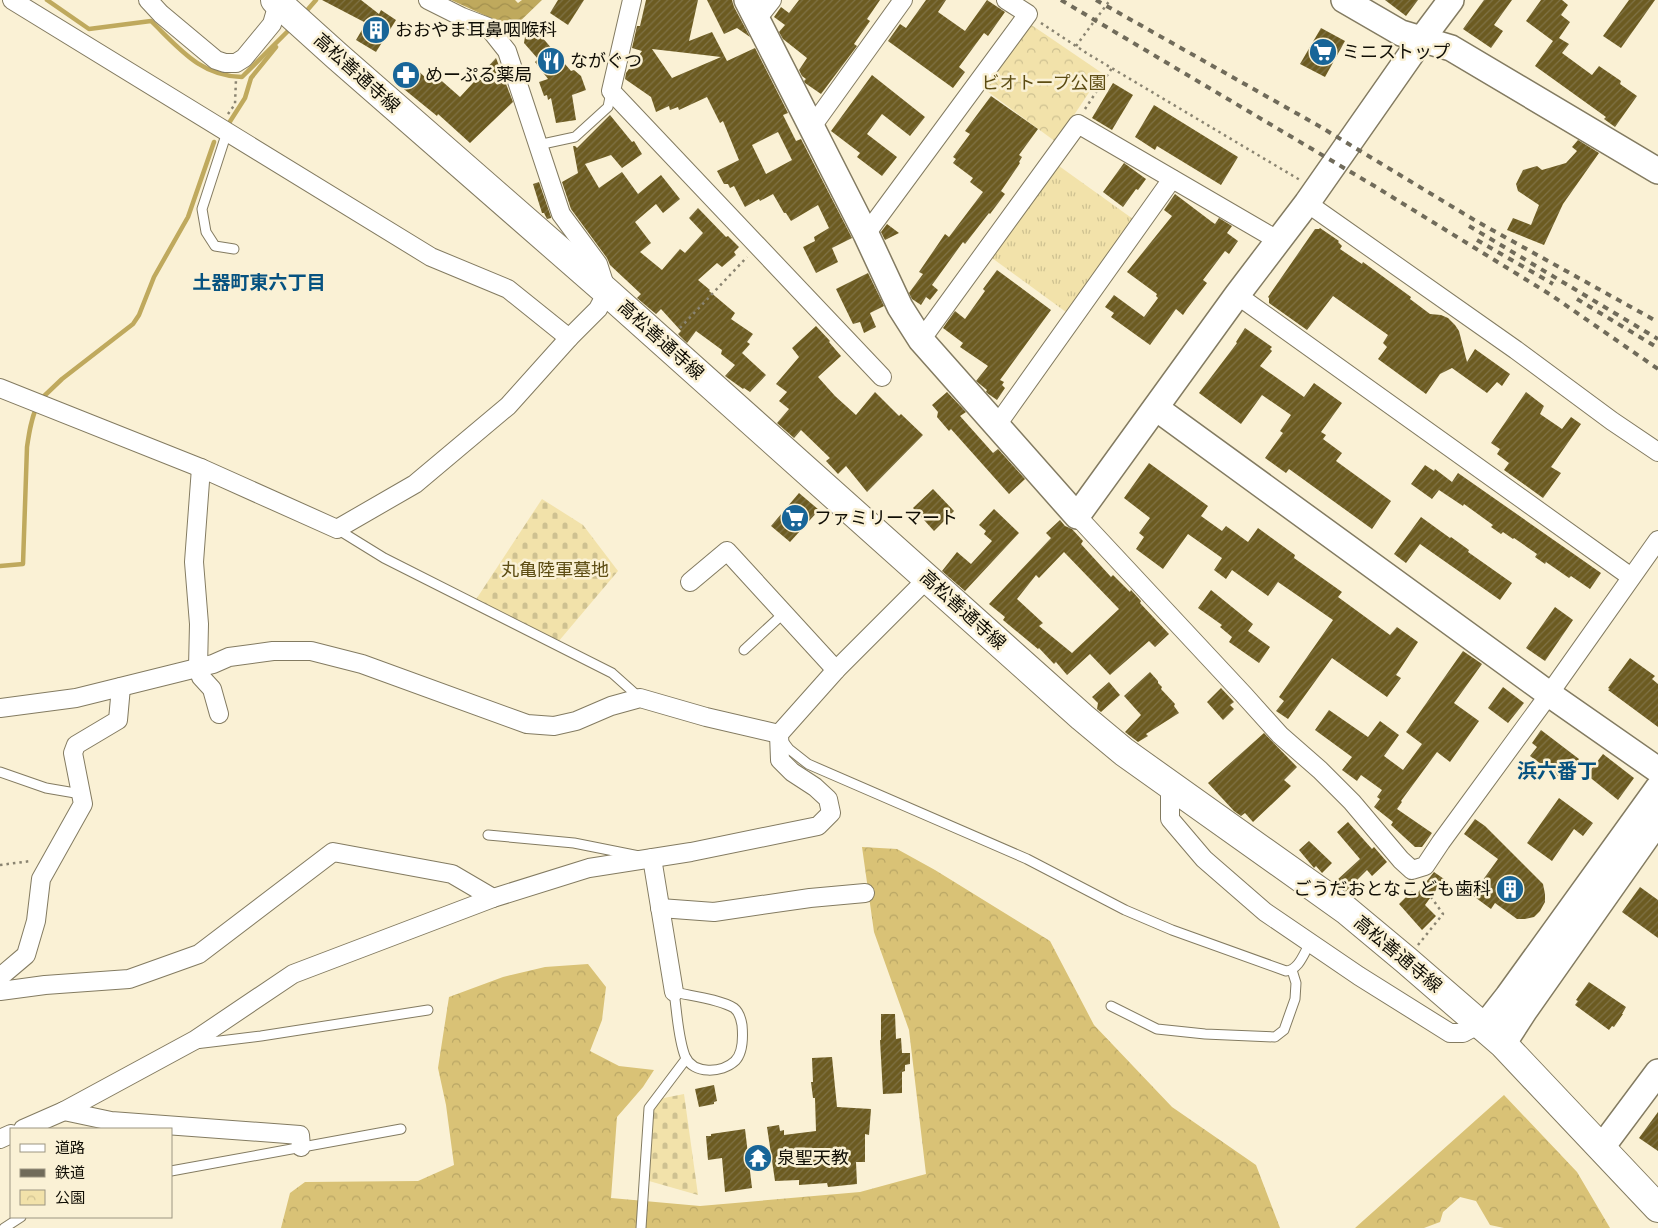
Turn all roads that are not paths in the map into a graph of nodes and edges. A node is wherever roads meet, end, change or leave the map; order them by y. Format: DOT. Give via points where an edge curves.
graph roads {
  1 [pos="12,0"];
  2 [pos="148,0"];
  3 [pos="428,0"];
  4 [pos="632,0"];
  5 [pos="903,0"];
  6 [pos="1006,0"];
  7 [pos="1344,0"];
  8 [pos="1451,0"];
  9 [pos="278,2"];
  10 [pos="759,6"];
  11 [pos="1421,40"];
  12 [pos="612,91"];
  13 [pos="811,128"];
  14 [pos="223,130"];
  15 [pos="538,145"];
  16 [pos="1658,171"];
  17 [pos="1172,179"];
  18 [pos="1305,192"];
  19 [pos="866,234"];
  20 [pos="1279,241"];
  21 [pos="234,249"];
  22 [pos="607,292"];
  23 [pos="1238,295"];
  24 [pos="569,338"];
  25 [pos="921,340"];
  26 [pos="882,377"];
  27 [pos="0,388"];
  28 [pos="1156,408"];
  29 [pos="996,424"];
  30 [pos="1658,452"];
  31 [pos="202,468"];
  32 [pos="1077,516"];
  33 [pos="338,529"];
  34 [pos="1658,540"];
  35 [pos="1631,577"];
  36 [pos="928,578"];
  37 [pos="690,582"];
  38 [pos="784,613"];
  39 [pos="744,650"];
  40 [pos="198,668"];
  41 [pos="836,670"];
  42 [pos="121,687"];
  43 [pos="1549,694"];
  44 [pos="640,698"];
  45 [pos="0,708"];
  46 [pos="219,714"];
  47 [pos="778,734"];
  48 [pos="1658,770"];
  49 [pos="0,772"];
  50 [pos="1170,784"];
  51 [pos="1658,788"];
  52 [pos="81,794"];
  53 [pos="1658,821"];
  54 [pos="488,835"];
  55 [pos="652,858"];
  56 [pos="865,893"];
  57 [pos="493,898"];
  58 [pos="660,908"];
  59 [pos="1310,943"];
  60 [pos="1292,970"];
  61 [pos="0,977"];
  62 [pos="0,991"];
  63 [pos="674,992"];
  64 [pos="1111,1006"];
  65 [pos="428,1010"];
  66 [pos="1489,1032"];
  67 [pos="185,1046"];
  68 [pos="686,1059"];
  69 [pos="1658,1072"];
  70 [pos="64,1112"];
  71 [pos="25,1128"];
  72 [pos="401,1129"];
  73 [pos="302,1147"];
  74 [pos="1602,1147"];
  75 [pos="172,1171"];
  76 [pos="1658,1208"];
  77 [pos="19,1218"];
  78 [pos="4,1228"];
  79 [pos="641,1228"];
  1 -- 14 [label="street"];
  2 -- 9 [label="street" via="216,60 224,63 236,63 244,58 272,24"];
  3 -- 15 [label="street" via="488,27 507,51"];
  4 -- 12 [label="street"];
  5 -- 13 [label="street"];
  6 -- 19 [label="street" via="1028,14"];
  7 -- 11 [label="street" via="1401,34"];
  8 -- 11 [label="street"];
  9 -- 22 [label="main road, 高松善通寺線"];
  10 -- 13 [label="street"];
  11 -- 16 [label="street" via="1451,48"];
  11 -- 18 [label="street"];
  12 -- 15 [label="lane" via="608,107 575,137"];
  12 -- 26 [label="street"];
  13 -- 19 [label="street"];
  14 -- 21 [label="lane" via="202,209 206,232 215,246"];
  14 -- 24 [label="street" via="431,258 508,289"];
  15 -- 22 [label="street" via="561,214 598,264"];
  17 -- 20 [label="street"];
  17 -- 25 [label="street" via="1078,124"];
  17 -- 29 [label="street"];
  18 -- 20 [label="street"];
  18 -- 30 [label="street"];
  19 -- 25 [label="street" via="900,307"];
  20 -- 23 [label="street"];
  22 -- 24 [label="street" via="598,309"];
  22 -- 36 [label="main road, 高松善通寺線"];
  23 -- 28 [label="street"];
  23 -- 35 [label="street"];
  24 -- 33 [label="street" via="508,406 415,484"];
  25 -- 29 [label="street"];
  27 -- 31 [label="street"];
  28 -- 32 [label="street"];
  28 -- 43 [label="street"];
  29 -- 32 [label="street"];
  31 -- 33 [label="street"];
  31 -- 40 [label="street" via="194,562 199,624"];
  32 -- 43 [label="street" via="1280,736 1352,802 1412,870 1425,866"];
  33 -- 44 [label="lane" via="384,558 612,673"];
  34 -- 35 [label="street"];
  35 -- 43 [label="street"];
  36 -- 41 [label="street"];
  36 -- 50 [label="main road, 高松善通寺線" via="1082,717"];
  37 -- 38 [label="street" via="727,551"];
  38 -- 39 [label="lane"];
  38 -- 41 [label="street"];
  40 -- 42 [label="street"];
  40 -- 44 [label="street" via="229,657 273,650 310,651 362,664 528,724 554,726"];
  40 -- 46 [label="street" via="212,689"];
  41 -- 47 [label="street"];
  42 -- 45 [label="street" via="76,698"];
  42 -- 52 [label="street" via="118,720 76,745 73,753"];
  43 -- 48 [label="street"];
  44 -- 47 [label="street"];
  47 -- 55 [label="street" via="780,760 828,799 831,812 825,820 818,826 802,830"];
  47 -- 60 [label="lane" via="788,749 808,764 1027,859 1125,910 1273,967"];
  49 -- 52 [label="lane" via="46,788"];
  50 -- 59 [label="street" via="1170,819 1204,859 1265,912"];
  50 -- 66 [label="main road, 高松善通寺線" via="1346,910"];
  51 -- 66 [label="street" via="1508,996"];
  52 -- 61 [label="street" via="83,804 41,879 36,921 26,955"];
  53 -- 66 [label="street"];
  54 -- 55 [label="lane" via="574,843"];
  55 -- 57 [label="street" via="589,868"];
  55 -- 58 [label="street"];
  56 -- 58 [label="street" via="714,912"];
  57 -- 62 [label="street" via="452,874 333,852 199,954 128,979"];
  57 -- 67 [label="street" via="293,974"];
  58 -- 63 [label="street"];
  59 -- 60 [label="lane"];
  59 -- 66 [label="street" via="1450,1033"];
  60 -- 64 [label="lane" via="1296,983 1294,998 1284,1030 1274,1037 1157,1029"];
  63 -- 68 [label="lane"];
  63 -- 68 [label="lane" via="721,1003 735,1009 741,1020 741,1049 736,1060 724,1069 695,1068"];
  65 -- 67 [label="lane"];
  66 -- 74 [label="main road, 高松善通寺線"];
  67 -- 70 [label="street"];
  68 -- 79 [label="lane" via="648,1108"];
  69 -- 74 [label="street"];
  70 -- 71 [label="street"];
  70 -- 73 [label="street" via="111,1121 300,1135"];
  72 -- 73 [label="lane"];
  73 -- 75 [label="lane"];
  74 -- 76 [label="main road, 高松善通寺線"];
  77 -- 78 [label="lane"];
}
